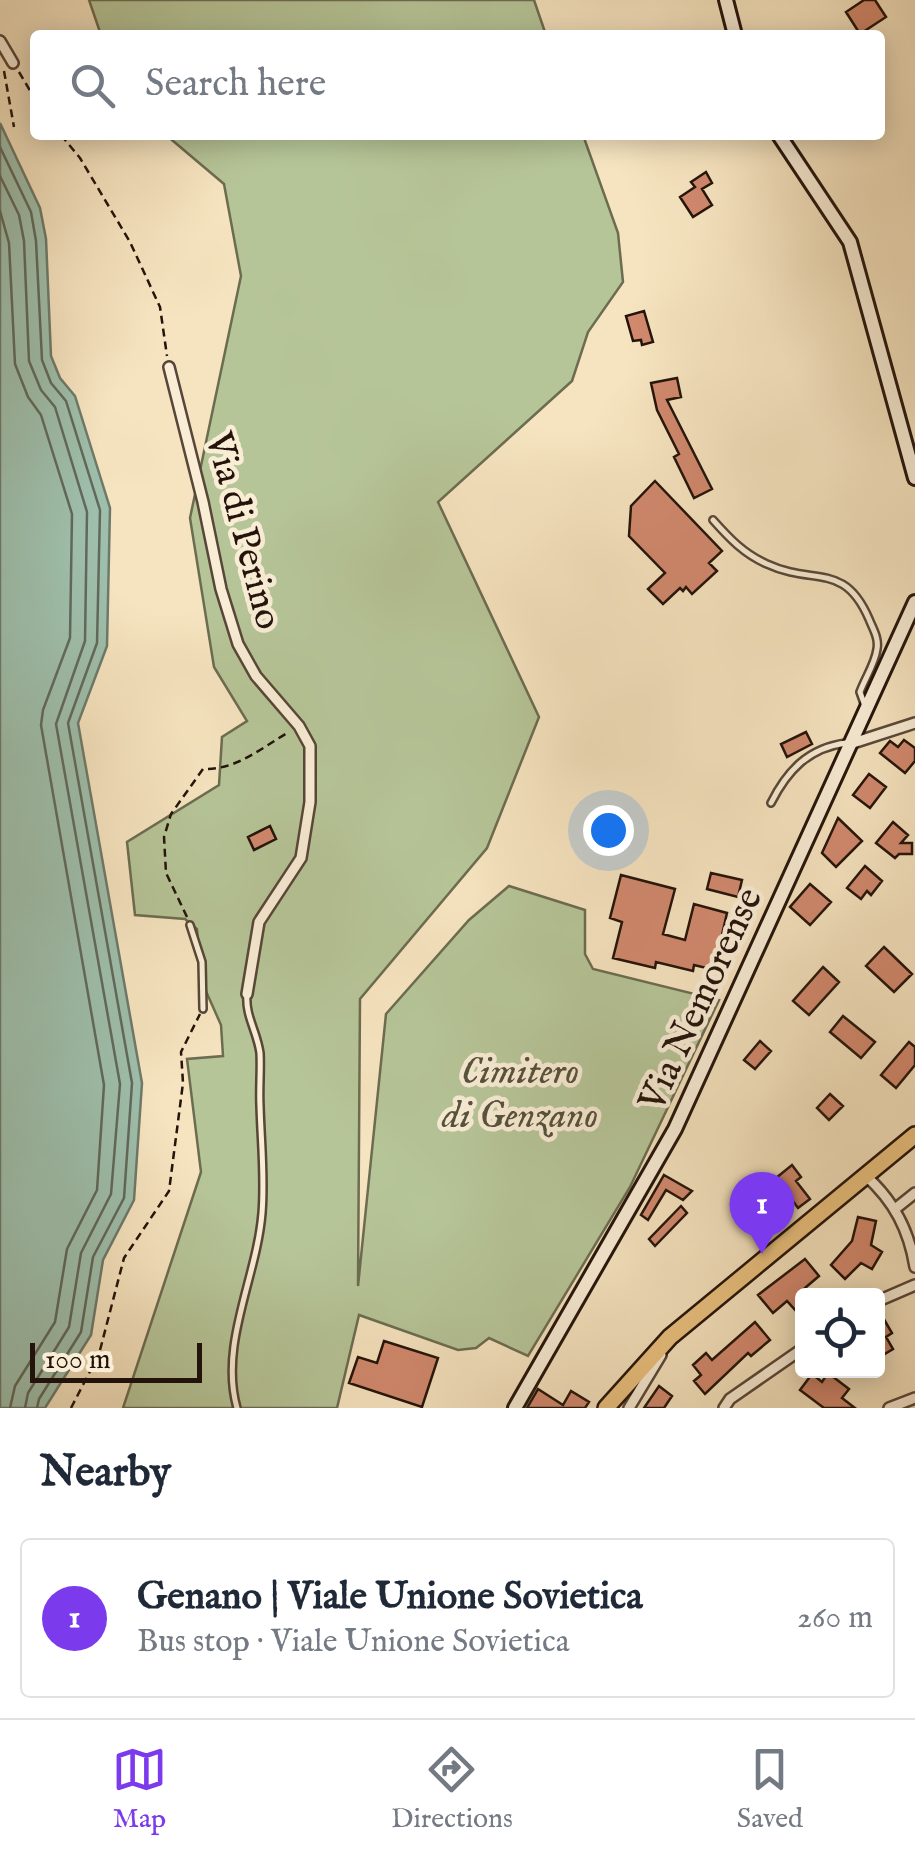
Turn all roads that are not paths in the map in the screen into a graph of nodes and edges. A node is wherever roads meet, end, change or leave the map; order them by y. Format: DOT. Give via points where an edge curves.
graph roads {
  1 [pos="726,0"];
  2 [pos="735,30"];
  3 [pos="0,41"];
  4 [pos="14,63"];
  5 [pos="782,140"];
  6 [pos="169,367"];
  7 [pos="915,478"];
  8 [pos="713,520"];
  9 [pos="915,602"];
  10 [pos="867,710"];
  11 [pos="915,723"];
  12 [pos="853,742"];
  13 [pos="771,804"];
  14 [pos="190,925"];
  15 [pos="247,994"];
  16 [pos="203,1009"];
  17 [pos="915,1135"];
  18 [pos="866,1176"];
  19 [pos="915,1192"];
  20 [pos="895,1210"];
  21 [pos="915,1263"];
  22 [pos="915,1285"];
  23 [pos="885,1297"];
  24 [pos="670,1338"];
  25 [pos="795,1353"];
  26 [pos="915,1398"];
  27 [pos="237,1408"];
  28 [pos="515,1408"];
  29 [pos="606,1408"];
  30 [pos="629,1408"];
  31 [pos="724,1408"];
  32 [pos="889,1408"];
  1 -- 2 [label="main road"];
  3 -- 4 [label="street"];
  5 -- 7 [label="main road" via="850,242"];
  6 -- 15 [label="street, Via di Perino" via="238,644 310,746 302,858 259,922"];
  8 -- 10 [label="lane" via="754,558 854,591 878,641 860,692"];
  9 -- 10 [label="main road, Via Nemorense"];
  10 -- 12 [label="main road, Via Nemorense"];
  11 -- 12 [label="street"];
  12 -- 13 [label="lane" via="822,749 795,766"];
  12 -- 28 [label="main road, Via Nemorense" via="676,1128"];
  14 -- 16 [label="lane" via="202,962"];
  15 -- 27 [label="lane" via="262,1074 263,1207 230,1372"];
  17 -- 18 [label="main road"];
  18 -- 20 [label="street"];
  18 -- 24 [label="main road"];
  19 -- 20 [label="street"];
  20 -- 21 [label="street"];
  22 -- 23 [label="street"];
  24 -- 29 [label="main road"];
  24 -- 30 [label="street"];
  25 -- 31 [label="street"];
  26 -- 32 [label="street"];
}
